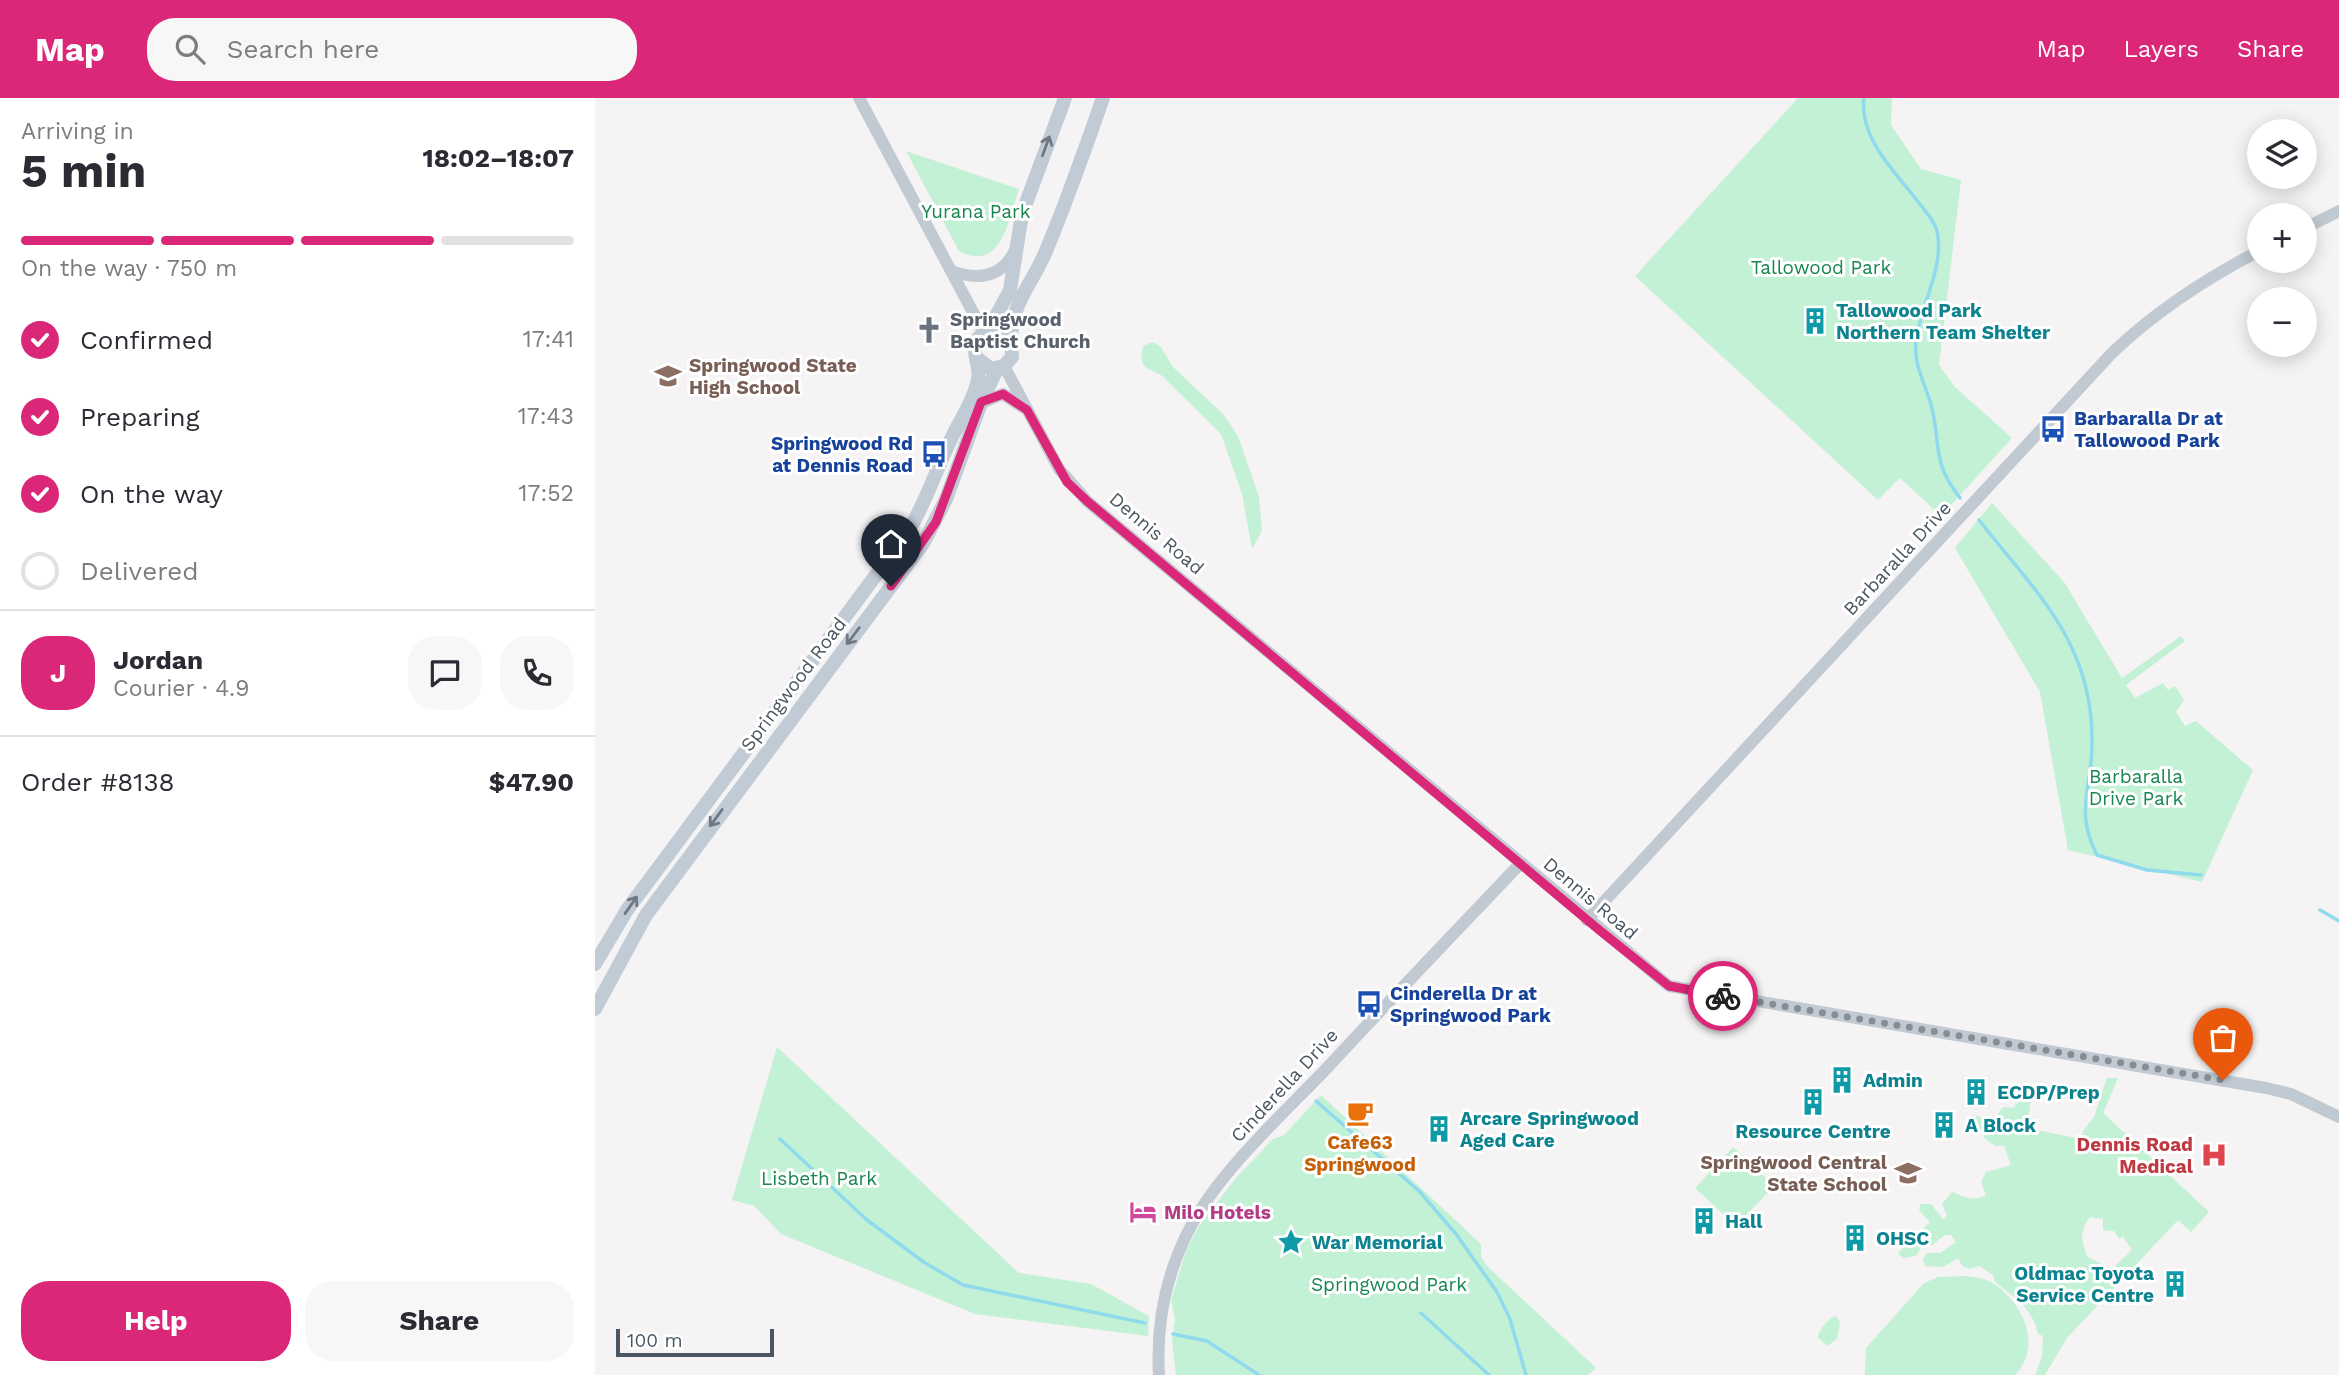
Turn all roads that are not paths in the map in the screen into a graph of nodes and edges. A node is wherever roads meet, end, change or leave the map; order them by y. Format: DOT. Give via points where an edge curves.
graph roads {
  1 [pos="859,98"];
  2 [pos="1065,98"];
  3 [pos="1103,98"];
  4 [pos="2339,211"];
  5 [pos="2317,222"];
  6 [pos="1021,237"];
  7 [pos="2247,258"];
  8 [pos="952,271"];
  9 [pos="986,332"];
  10 [pos="1011,340"];
  11 [pos="977,358"];
  12 [pos="1001,368"];
  13 [pos="981,402"];
  14 [pos="1027,410"];
  15 [pos="1520,864"];
  16 [pos="1587,920"];
  17 [pos="595,964"];
  18 [pos="595,1009"];
  19 [pos="2339,1117"];
  20 [pos="1159,1375"];
  1 -- 8 [label="street"];
  6 -- 2 [label="main road, one-way" via="1028,195"];
  3 -- 10 [label="main road" via="1046,251 1019,298"];
  4 -- 5 [label="street"];
  6 -- 8 [label="street" via="1009,263 997,271 971,278"];
  6 -- 9 [label="main road" via="1010,290"];
  7 -- 16 [label="street, Barbaralla Drive" via="2187,291 2112,353"];
  8 -- 9 [label="street"];
  9 -- 10 [label="main road" via="1004,332"];
  9 -- 11 [label="main road" via="977,341"];
  10 -- 12 [label="main road" via="1012,358"];
  11 -- 12 [label="main road" via="985,366"];
  17 -- 11 [label="main road, Springwood Road, one-way" via="627,910 908,532 972,396 979,377"];
  12 -- 13 [label="main road, Springwood Road"];
  12 -- 14 [label="street, Dennis Road"];
  13 -- 14 [label="street" via="1003,394"];
  13 -- 18 [label="main road, Springwood Road, one-way" via="946,499 924,541 652,906"];
  14 -- 15 [label="street, Dennis Road" via="1067,482 1087,501"];
  15 -- 16 [label="street, Dennis Road"];
  15 -- 20 [label="street, Cinderella Drive" via="1207,1201 1178,1252 1163,1299"];
  16 -- 19 [label="street, Dennis Road" via="1659,979 1685,990 2266,1088 2291,1094"];
}
